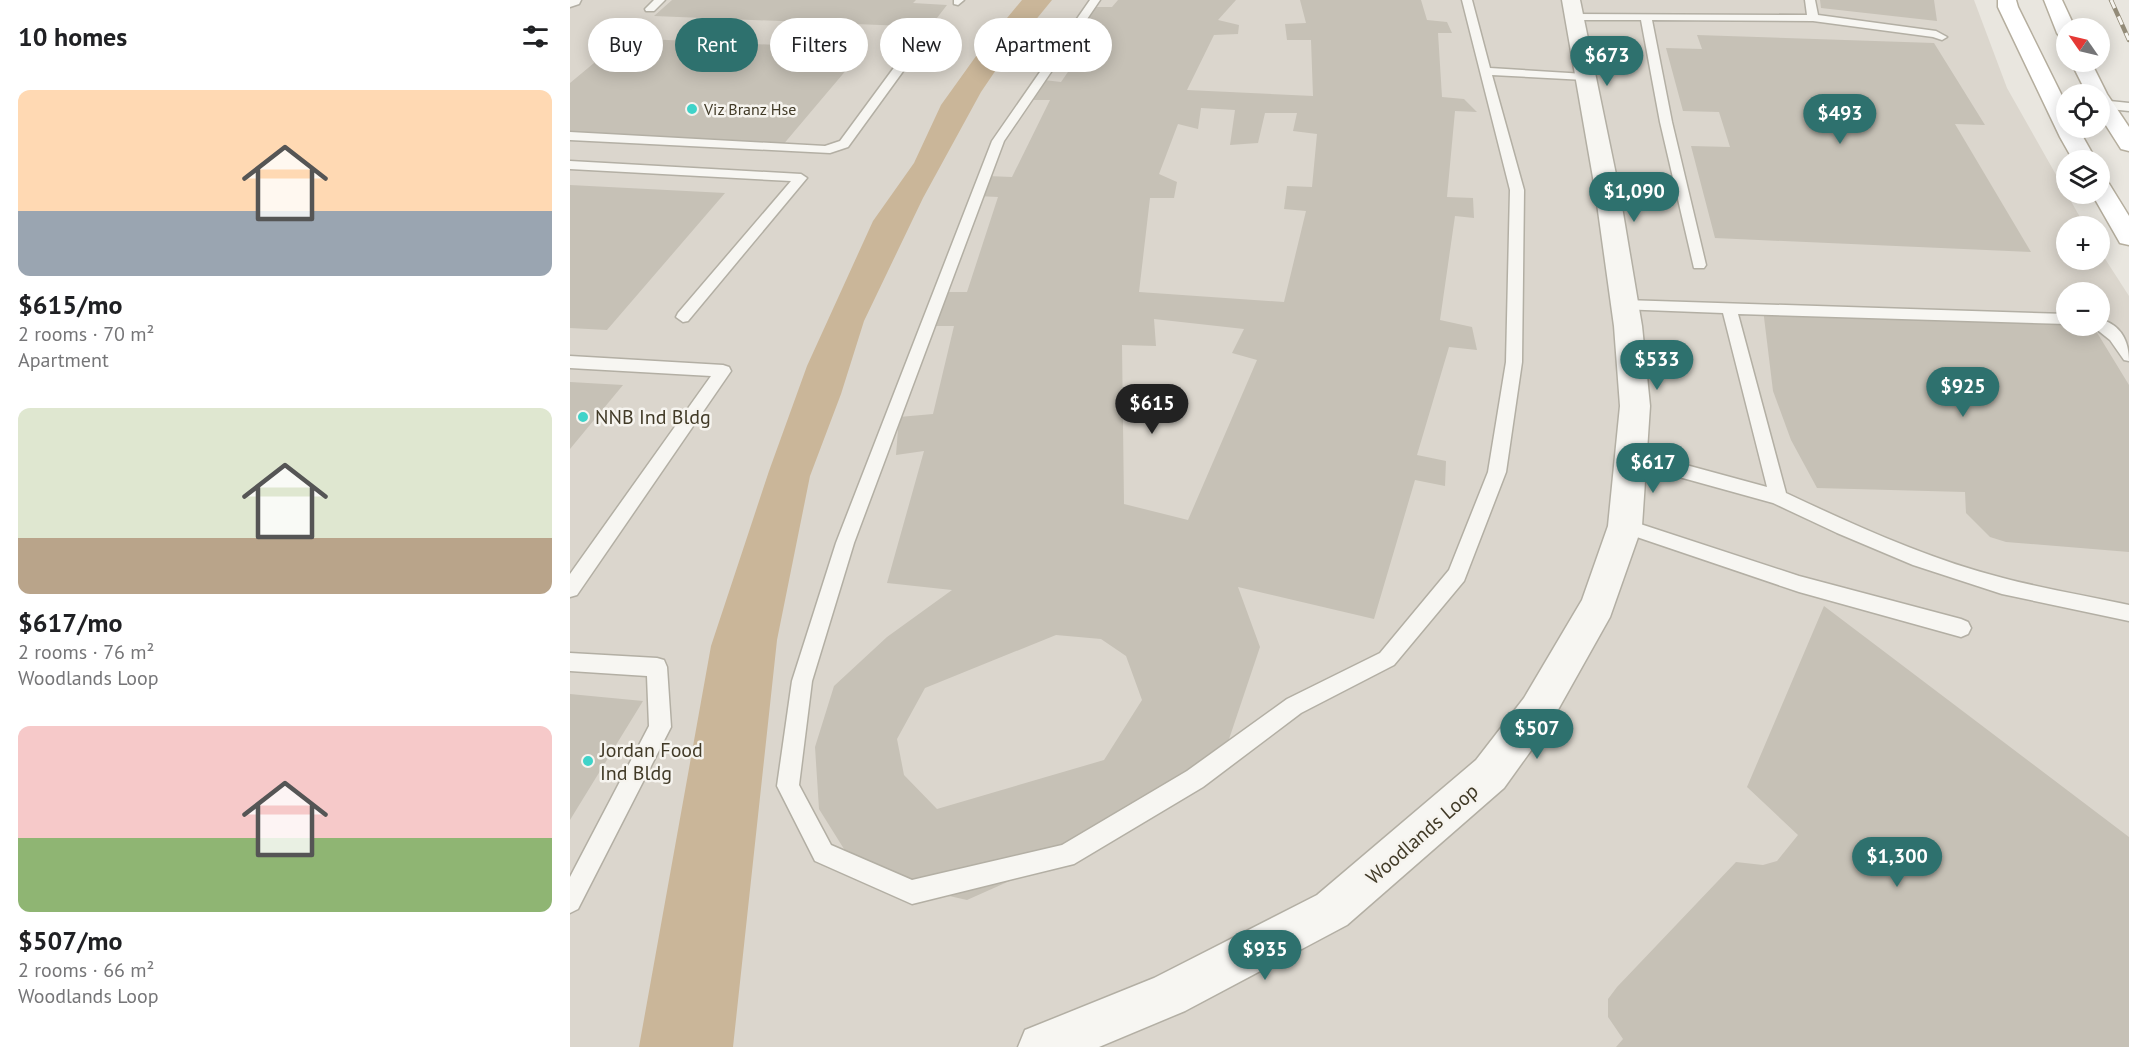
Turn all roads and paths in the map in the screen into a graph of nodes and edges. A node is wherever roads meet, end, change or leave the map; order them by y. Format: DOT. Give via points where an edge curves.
graph roads {
  1 [pos="660,0"];
  2 [pos="1095,0"];
  3 [pos="1467,0"];
  4 [pos="1810,0"];
  5 [pos="2007,0"];
  6 [pos="2053,0"];
  7 [pos="650,9"];
  8 [pos="1573,9"];
  9 [pos="1646,18"];
  10 [pos="1813,18"];
  11 [pos="2061,18"];
  12 [pos="1942,37"];
  13 [pos="1488,71"];
  14 [pos="896,72"];
  15 [pos="1585,77"];
  16 [pos="2056,102"];
  17 [pos="2110,102"];
  18 [pos="2129,106"];
  19 [pos="2110,115"];
  20 [pos="570,136"];
  21 [pos="2129,144"];
  22 [pos="570,165"];
  23 [pos="2110,204"];
  24 [pos="2129,237"];
  25 [pos="1699,265"];
  26 [pos="1624,305"];
  27 [pos="1729,308"];
  28 [pos="682,317"];
  29 [pos="2056,319"];
  30 [pos="2110,332"];
  31 [pos="2129,356"];
  32 [pos="570,362"];
  33 [pos="1631,457"];
  34 [pos="1778,497"];
  35 [pos="1625,526"];
  36 [pos="570,589"];
  37 [pos="2129,614"];
  38 [pos="1961,628"];
  39 [pos="570,662"];
  40 [pos="570,901"];
  41 [pos="1042,1047"];
  1 -- 7 [label="lane"];
  2 -- 13 [label="lane" via="998,141 845,543 802,681 788,786 793,796 823,853 912,892 1066,856 1195,779 1294,706 1387,659 1458,575 1497,472 1514,362 1517,190"];
  3 -- 13 [label="lane"];
  4 -- 10 [label="lane"];
  5 -- 16 [label="main road"];
  6 -- 11 [label="main road"];
  8 -- 9 [label="lane"];
  8 -- 15 [label="street, Woodlands Loop"];
  9 -- 10 [label="lane"];
  9 -- 25 [label="lane"];
  10 -- 12 [label="lane"];
  13 -- 15 [label="lane"];
  14 -- 20 [label="lane" via="844,144 826,150"];
  15 -- 26 [label="street, Woodlands Loop"];
  17 -- 18 [label="lane"];
  19 -- 21 [label="main road"];
  22 -- 28 [label="lane" via="801,178"];
  23 -- 24 [label="main road"];
  26 -- 27 [label="lane"];
  26 -- 33 [label="street, Woodlands Loop" via="1635,406"];
  27 -- 29 [label="lane"];
  27 -- 34 [label="lane"];
  30 -- 31 [label="lane"];
  32 -- 36 [label="lane" via="723,371"];
  33 -- 34 [label="lane"];
  33 -- 35 [label="street, Woodlands Loop"];
  34 -- 37 [label="lane" via="1843,528 1950,569 2002,586"];
  35 -- 38 [label="lane" via="1799,584"];
  35 -- 41 [label="street, Woodlands Loop" via="1598,606 1537,711 1490,774 1466,796 1332,910 1169,995"];
  39 -- 40 [label="lane" via="657,667 660,727"];
}
